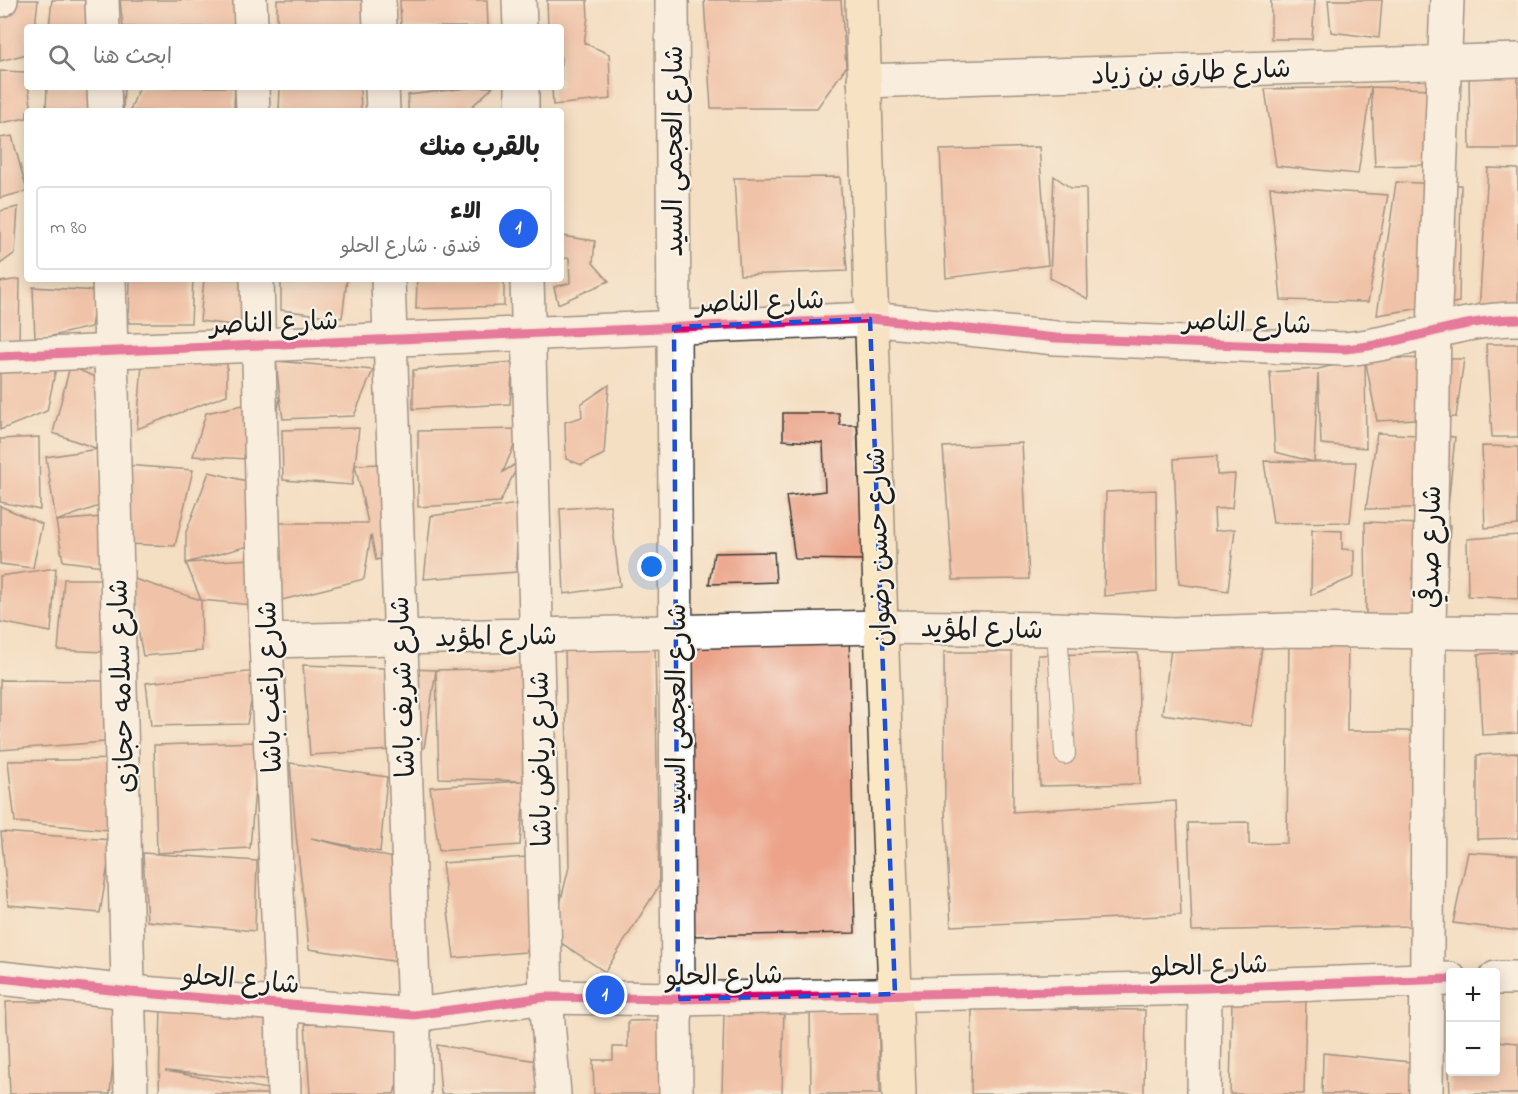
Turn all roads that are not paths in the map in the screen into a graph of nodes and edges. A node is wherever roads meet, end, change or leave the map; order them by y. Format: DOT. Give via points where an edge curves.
graph roads {
  1 [pos="102,0"];
  2 [pos="250,0"];
  3 [pos="379,0"];
  4 [pos="519,0"];
  5 [pos="672,0"];
  6 [pos="861,0"];
  7 [pos="1447,0"];
  8 [pos="102,24"];
  9 [pos="251,24"];
  10 [pos="380,24"];
  11 [pos="520,24"];
  12 [pos="1518,60"];
  13 [pos="1446,63"];
  14 [pos="864,81"];
  15 [pos="104,90"];
  16 [pos="252,90"];
  17 [pos="382,90"];
  18 [pos="522,90"];
  19 [pos="105,108"];
  20 [pos="253,108"];
  21 [pos="383,108"];
  22 [pos="522,108"];
  23 [pos="109,282"];
  24 [pos="257,282"];
  25 [pos="388,282"];
  26 [pos="526,282"];
  27 [pos="870,319"];
  28 [pos="1518,319"];
  29 [pos="674,327"];
  30 [pos="1434,330"];
  31 [pos="528,333"];
  32 [pos="390,339"];
  33 [pos="258,345"];
  34 [pos="111,351"];
  35 [pos="0,356"];
  36 [pos="881,627"];
  37 [pos="1057,629"];
  38 [pos="676,632"];
  39 [pos="1429,633"];
  40 [pos="1518,633"];
  41 [pos="536,635"];
  42 [pos="400,638"];
  43 [pos="266,641"];
  44 [pos="1065,754"];
  45 [pos="0,978"];
  46 [pos="1500,978"];
  47 [pos="1518,978"];
  48 [pos="1439,980"];
  49 [pos="1204,988"];
  50 [pos="130,992"];
  51 [pos="895,994"];
  52 [pos="546,997"];
  53 [pos="678,999"];
  54 [pos="282,1005"];
  55 [pos="414,1015"];
  56 [pos="131,1094"];
  57 [pos="284,1094"];
  58 [pos="414,1094"];
  59 [pos="554,1094"];
  60 [pos="676,1094"];
  61 [pos="899,1094"];
  62 [pos="1204,1094"];
  63 [pos="1426,1094"];
  1 -- 8 [label="street"];
  2 -- 9 [label="street"];
  3 -- 10 [label="street"];
  4 -- 11 [label="street"];
  5 -- 29 [label="street, شارع العجمى السيد"];
  6 -- 14 [label="street, شارع حسن رضوان"];
  7 -- 13 [label="street, شارع صدقي"];
  12 -- 13 [label="street, شارع طارق بن زياد"];
  13 -- 14 [label="street, شارع طارق بن زياد"];
  13 -- 30 [label="street, شارع صدقي"];
  14 -- 27 [label="street, شارع حسن رضوان"];
  15 -- 19 [label="street"];
  16 -- 20 [label="street"];
  17 -- 21 [label="street"];
  18 -- 22 [label="street"];
  23 -- 34 [label="street, شارع سلامه حجازى"];
  24 -- 33 [label="street, شارع راغب باشا"];
  25 -- 32 [label="street, شارع شريف باشا"];
  26 -- 31 [label="street, شارع رياض باشا"];
  27 -- 29 [label="street, شارع الناصر"];
  27 -- 30 [label="street, شارع الناصر" via="1056,338 1345,349 1395,342"];
  27 -- 36 [label="street, شارع حسن رضوان"];
  28 -- 30 [label="street, شارع الناصر"];
  29 -- 31 [label="street, شارع الناصر"];
  29 -- 38 [label="street, شارع العجمى السيد"];
  30 -- 39 [label="street, شارع صدقي"];
  31 -- 32 [label="street, شارع الناصر"];
  31 -- 41 [label="street, شارع رياض باشا"];
  32 -- 33 [label="street, شارع الناصر"];
  32 -- 42 [label="street, شارع شريف باشا"];
  33 -- 34 [label="street, شارع الناصر"];
  33 -- 43 [label="street, شارع راغب باشا"];
  34 -- 35 [label="street, شارع الناصر"];
  34 -- 50 [label="street, شارع سلامه حجازى"];
  36 -- 37 [label="street, شارع المؤيد"];
  36 -- 38 [label="street, شارع المؤيد"];
  36 -- 51 [label="street, شارع حسن رضوان"];
  37 -- 39 [label="street, شارع المؤيد" via="1173,634 1289,630"];
  37 -- 44 [label="lane"];
  38 -- 41 [label="street, شارع المؤيد"];
  38 -- 53 [label="street, شارع العجمى السيد"];
  39 -- 40 [label="street, شارع المؤيد"];
  39 -- 48 [label="street, شارع صدقي"];
  41 -- 42 [label="street, شارع المؤيد"];
  41 -- 52 [label="street, شارع رياض باشا"];
  42 -- 43 [label="street, شارع المؤيد"];
  42 -- 55 [label="street, شارع شريف باشا"];
  43 -- 54 [label="street, شارع راغب باشا"];
  45 -- 50 [label="street, شارع الحلو"];
  46 -- 47 [label="street"];
  48 -- 49 [label="street, شارع الحلو"];
  48 -- 63 [label="street, شارع صدقي"];
  49 -- 51 [label="street, شارع الحلو"];
  49 -- 62 [label="street"];
  50 -- 54 [label="street, شارع الحلو"];
  50 -- 56 [label="street, شارع سلامه حجازى"];
  51 -- 53 [label="street, شارع الحلو"];
  51 -- 61 [label="street, شارع حسن رضوان"];
  52 -- 53 [label="street, شارع الحلو"];
  52 -- 55 [label="street, شارع الحلو"];
  52 -- 59 [label="street, شارع رياض باشا"];
  53 -- 60 [label="street, شارع العجمى السيد"];
  54 -- 55 [label="street, شارع الحلو"];
  54 -- 57 [label="street, شارع راغب باشا"];
  55 -- 58 [label="street, شارع شريف باشا"];
}
